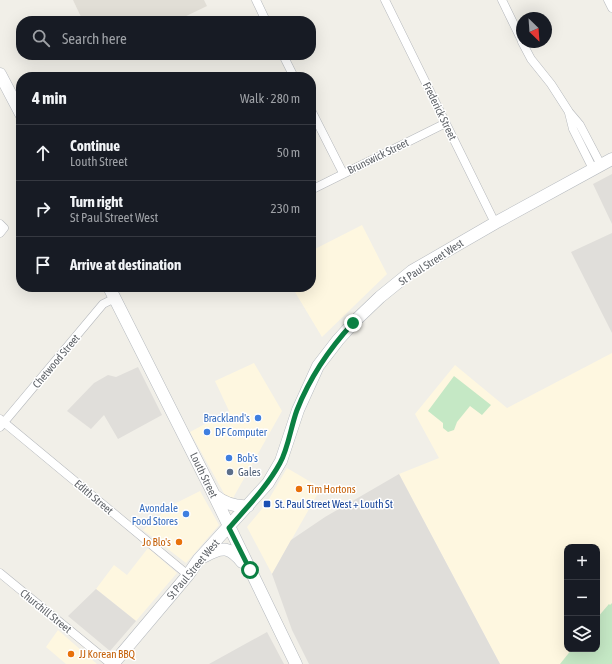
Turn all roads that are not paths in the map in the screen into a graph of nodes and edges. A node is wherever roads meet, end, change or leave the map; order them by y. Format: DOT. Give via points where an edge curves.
graph roads {
  1 [pos="256,0"];
  2 [pos="385,0"];
  3 [pos="502,0"];
  4 [pos="608,0"];
  5 [pos="612,8"];
  6 [pos="264,16"];
  7 [pos="516,29"];
  8 [pos="525,48"];
  9 [pos="286,60"];
  10 [pos="292,72"];
  11 [pos="0,74"];
  12 [pos="16,104"];
  13 [pos="316,120"];
  14 [pos="446,123"];
  15 [pos="602,165"];
  16 [pos="343,173"];
  17 [pos="316,187"];
  18 [pos="495,223"];
  19 [pos="0,224"];
  20 [pos="0,233"];
  21 [pos="112,292"];
  22 [pos="1,423"];
  23 [pos="214,495"];
  24 [pos="248,506"];
  25 [pos="229,528"];
  26 [pos="199,559"];
  27 [pos="0,573"];
  28 [pos="188,575"];
  29 [pos="254,578"];
  30 [pos="112,664"];
  31 [pos="296,664"];
  1 -- 6 [label="street"];
  2 -- 14 [label="street, Frederick Street"];
  3 -- 7 [label="street"];
  4 -- 5 [label="street"];
  8 -- 15 [label="street" via="580,125"];
  9 -- 10 [label="street"];
  11 -- 12 [label="main road"];
  13 -- 16 [label="street"];
  14 -- 16 [label="street, Brunswick Street"];
  14 -- 18 [label="street, Frederick Street"];
  15 -- 18 [label="main road, St Paul Street West"];
  16 -- 17 [label="street, Brunswick Street"];
  18 -- 24 [label="main road, St Paul Street West" via="412,271 380,297 338,340 318,366 298,410 282,461 268,483"];
  19 -- 20 [label="street" via="4,228"];
  21 -- 22 [label="street, Chetwood Street"];
  21 -- 23 [label="main road, Louth Street"];
  22 -- 28 [label="street, Edith Street"];
  23 -- 24 [label="main road" via="234,506"];
  23 -- 25 [label="main road, Louth Street"];
  24 -- 25 [label="main road, St Paul Street West"];
  25 -- 26 [label="main road, St Paul Street West"];
  25 -- 29 [label="main road, Louth Street"];
  26 -- 28 [label="main road, St Paul Street West"];
  26 -- 29 [label="main road" via="215,551 230,551"];
  27 -- 30 [label="street, Churchill Street"];
  28 -- 30 [label="main road, St Paul Street West"];
  29 -- 31 [label="main road, Louth Street"];
}
